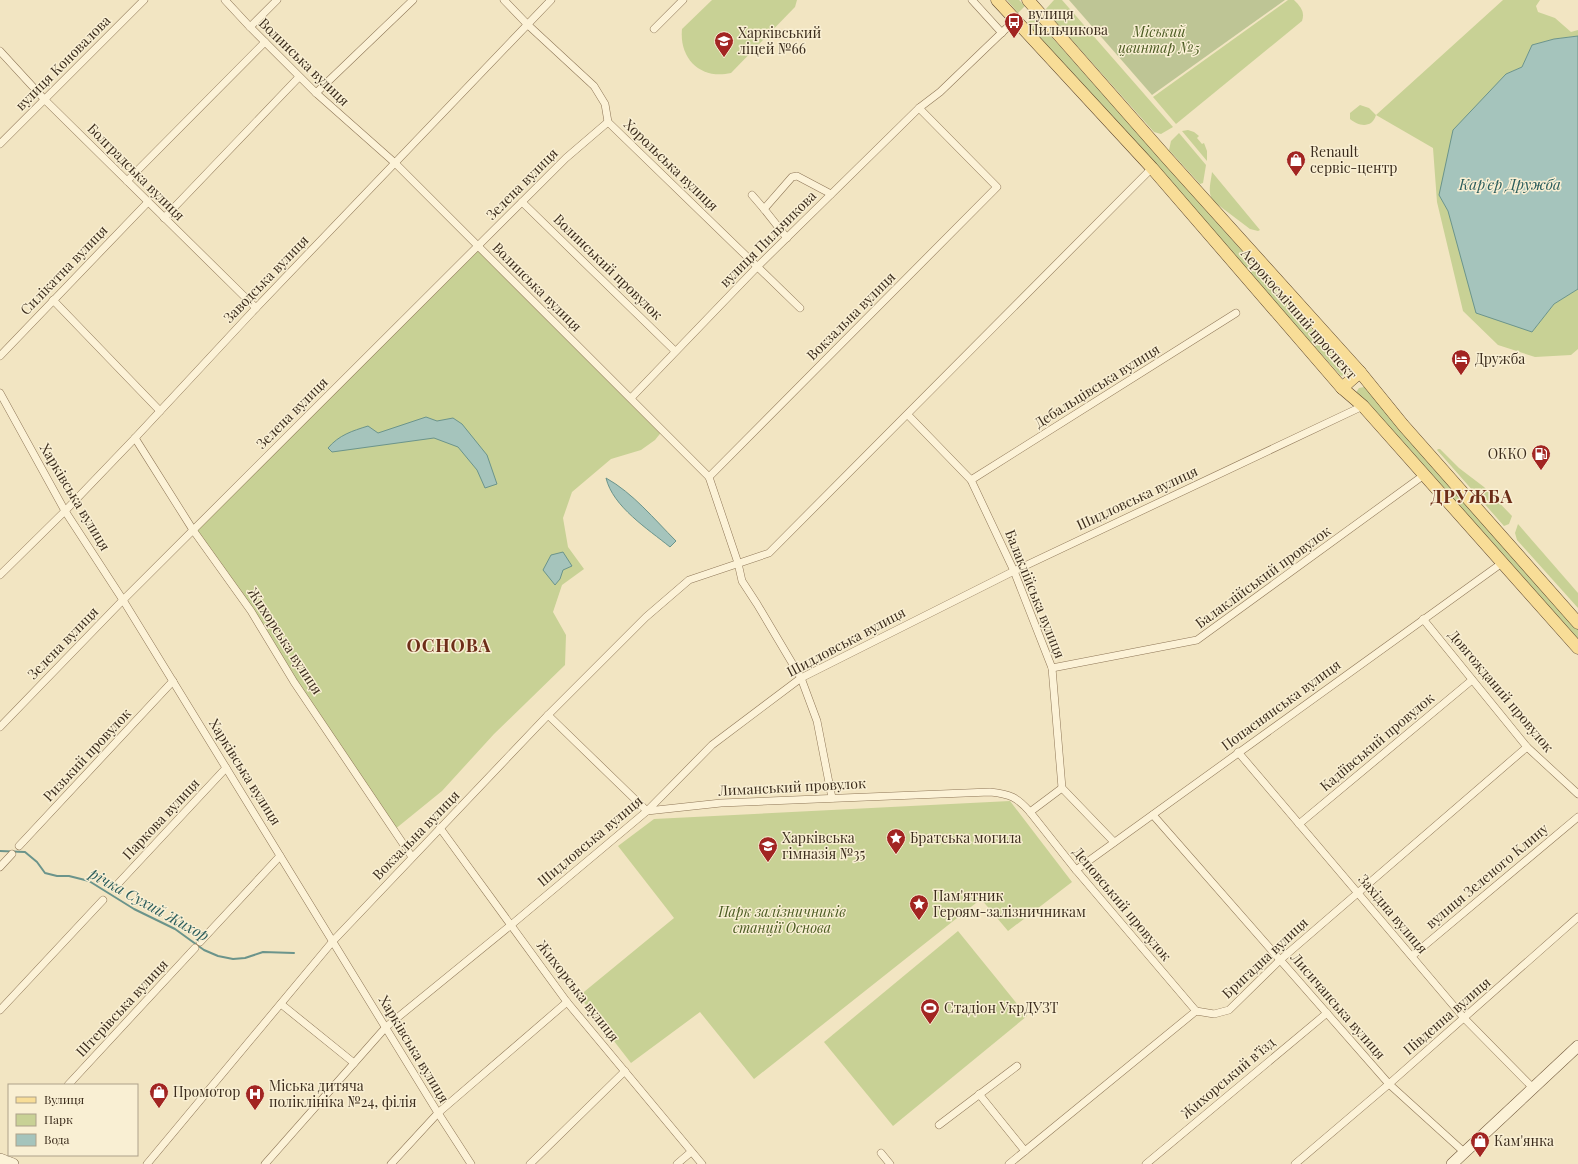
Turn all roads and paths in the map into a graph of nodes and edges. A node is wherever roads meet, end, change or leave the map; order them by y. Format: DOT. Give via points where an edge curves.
graph roads {
  1 [pos="144,0"];
  2 [pos="225,0"];
  3 [pos="277,0"];
  4 [pos="413,0"];
  5 [pos="504,0"];
  6 [pos="551,0"];
  7 [pos="683,0"];
  8 [pos="972,0"];
  9 [pos="997,0"];
  10 [pos="1028,0"];
  11 [pos="1015,20"];
  12 [pos="528,25"];
  13 [pos="250,27"];
  14 [pos="654,29"];
  15 [pos="1002,32"];
  16 [pos="265,42"];
  17 [pos="0,51"];
  18 [pos="299,77"];
  19 [pos="316,93"];
  20 [pos="45,100"];
  21 [pos="919,108"];
  22 [pos="608,122"];
  23 [pos="0,144"];
  24 [pos="395,163"];
  25 [pos="1152,168"];
  26 [pos="127,181"];
  27 [pos="831,194"];
  28 [pos="752,195"];
  29 [pos="148,202"];
  30 [pos="522,202"];
  31 [pos="764,209"];
  32 [pos="164,218"];
  33 [pos="787,238"];
  34 [pos="478,247"];
  35 [pos="758,266"];
  36 [pos="53,300"];
  37 [pos="256,308"];
  38 [pos="800,308"];
  39 [pos="1236,313"];
  40 [pos="675,351"];
  41 [pos="0,356"];
  42 [pos="1360,372"];
  43 [pos="1342,388"];
  44 [pos="0,392"];
  45 [pos="631,398"];
  46 [pos="1363,406"];
  47 [pos="160,411"];
  48 [pos="908,415"];
  49 [pos="135,438"];
  50 [pos="1424,475"];
  51 [pos="709,477"];
  52 [pos="971,480"];
  53 [pos="65,511"];
  54 [pos="193,530"];
  55 [pos="738,563"];
  56 [pos="1502,563"];
  57 [pos="1014,571"];
  58 [pos="0,575"];
  59 [pos="123,600"];
  60 [pos="1423,619"];
  61 [pos="1578,623"];
  62 [pos="1578,648"];
  63 [pos="1052,668"];
  64 [pos="800,678"];
  65 [pos="1472,680"];
  66 [pos="173,681"];
  67 [pos="548,715"];
  68 [pos="0,727"];
  69 [pos="1527,747"];
  70 [pos="1238,752"];
  71 [pos="226,768"];
  72 [pos="1062,788"];
  73 [pos="1578,794"];
  74 [pos="832,798"];
  75 [pos="647,811"];
  76 [pos="1030,812"];
  77 [pos="1153,815"];
  78 [pos="1578,817"];
  79 [pos="1299,824"];
  80 [pos="440,828"];
  81 [pos="1114,842"];
  82 [pos="19,846"];
  83 [pos="12,854"];
  84 [pos="280,856"];
  85 [pos="412,858"];
  86 [pos="0,867"];
  87 [pos="1076,870"];
  88 [pos="114,888"];
  89 [pos="1358,892"];
  90 [pos="102,900"];
  91 [pos="1578,917"];
  92 [pos="511,925"];
  93 [pos="333,941"];
  94 [pos="200,942"];
  95 [pos="195,948"];
  96 [pos="1412,956"];
  97 [pos="1280,960"];
  98 [pos="568,1002"];
  99 [pos="281,1004"];
  100 [pos="0,1010"];
  101 [pos="1196,1011"];
  102 [pos="1327,1013"];
  103 [pos="1464,1018"];
  104 [pos="386,1027"];
  105 [pos="1578,1046"];
  106 [pos="354,1063"];
  107 [pos="1017,1066"];
  108 [pos="625,1071"];
  109 [pos="69,1084"];
  110 [pos="1389,1084"];
  111 [pos="1533,1088"];
  112 [pos="979,1094"];
  113 [pos="438,1114"];
  114 [pos="939,1125"];
  115 [pos="1026,1151"];
  116 [pos="691,1152"];
  117 [pos="1464,1152"];
  118 [pos="881,1153"];
  119 [pos="147,1164"];
  120 [pos="264,1164"];
  121 [pos="391,1164"];
  122 [pos="471,1164"];
  123 [pos="530,1164"];
  124 [pos="677,1164"];
  125 [pos="702,1164"];
  126 [pos="890,1164"];
  127 [pos="1010,1164"];
  128 [pos="1146,1164"];
  129 [pos="1295,1164"];
  130 [pos="1452,1164"];
  1 -- 20 [label="street, вулиця Коновалова"];
  2 -- 13 [label="street, Волинська вулиця"];
  3 -- 13 [label="street"];
  4 -- 19 [label="street"];
  5 -- 12 [label="street, Хорольська вулиця"];
  6 -- 12 [label="street, Заводська вулиця"];
  7 -- 14 [label="street"];
  8 -- 15 [label="street"];
  9 -- 11 [label="main road, Аерокосмічний проспект"];
  10 -- 42 [label="main road, Аерокосмічний проспект"];
  11 -- 15 [label="street, вулиця Пильчикова"];
  11 -- 25 [label="main road, Аерокосмічний проспект"];
  12 -- 22 [label="street, Хорольська вулиця" via="594,86 606,104"];
  12 -- 24 [label="street, Заводська вулиця"];
  13 -- 16 [label="street, Волинська вулиця"];
  15 -- 21 [label="street, вулиця Пильчикова" via="940,92"];
  16 -- 18 [label="street, Волинська вулиця"];
  16 -- 26 [label="street"];
  17 -- 20 [label="street, Болградська вулиця"];
  18 -- 19 [label="street, Волинська вулиця"];
  18 -- 32 [label="street"];
  19 -- 24 [label="street, Волинська вулиця"];
  20 -- 23 [label="street, вулиця Коновалова"];
  20 -- 26 [label="street, Болградська вулиця"];
  21 -- 27 [label="street, вулиця Пильчикова"];
  21 -- 51 [label="street, Вокзальна вулиця" via="997,187"];
  22 -- 30 [label="street, Зелена вулиця" via="566,158"];
  22 -- 35 [label="street, Хорольська вулиця"];
  24 -- 34 [label="street, Волинська вулиця"];
  24 -- 37 [label="street, Заводська вулиця"];
  25 -- 43 [label="main road, Аерокосмічний проспект"];
  25 -- 48 [label="street, Вокзальна вулиця"];
  26 -- 29 [label="street, Болградська вулиця"];
  27 -- 31 [label="street" via="798,176 792,177"];
  27 -- 33 [label="street, вулиця Пильчикова"];
  28 -- 31 [label="street"];
  29 -- 32 [label="street, Болградська вулиця"];
  29 -- 36 [label="street, Силікатна вулиця"];
  30 -- 34 [label="street, Зелена вулиця"];
  30 -- 40 [label="street, Волинський провулок"];
  31 -- 33 [label="street"];
  32 -- 37 [label="street, Болградська вулиця"];
  33 -- 35 [label="street, вулиця Пильчикова"];
  34 -- 45 [label="street, Волинська вулиця"];
  34 -- 54 [label="street, Зелена вулиця"];
  35 -- 38 [label="street, Хорольська вулиця"];
  35 -- 40 [label="street, вулиця Пильчикова"];
  36 -- 41 [label="street, Силікатна вулиця"];
  36 -- 47 [label="street"];
  37 -- 47 [label="street, Заводська вулиця"];
  39 -- 52 [label="street, Дебальцівська вулиця"];
  40 -- 45 [label="street, вулиця Пильчикова"];
  42 -- 43 [label="main road"];
  42 -- 61 [label="main road, Аерокосмічний проспект" via="1403,425"];
  43 -- 46 [label="main road, Аерокосмічний проспект"];
  44 -- 53 [label="street, Харківська вулиця"];
  45 -- 51 [label="street, Волинська вулиця"];
  46 -- 50 [label="main road, Аерокосмічний проспект"];
  46 -- 57 [label="street, Шидловська вулиця"];
  47 -- 49 [label="street, Заводська вулиця"];
  48 -- 52 [label="street, Балаклійська вулиця"];
  48 -- 55 [label="street, Вокзальна вулиця" via="769,553"];
  49 -- 53 [label="street, Заводська вулиця"];
  49 -- 54 [label="street, Жихорська вулиця"];
  50 -- 56 [label="main road, Аерокосмічний проспект"];
  50 -- 63 [label="street, Балаклійський провулок" via="1198,640"];
  51 -- 55 [label="street"];
  52 -- 57 [label="street, Балаклійська вулиця"];
  53 -- 58 [label="street, Заводська вулиця"];
  53 -- 59 [label="street, Харківська вулиця"];
  54 -- 59 [label="street, Зелена вулиця"];
  54 -- 85 [label="street, Жихорська вулиця" via="251,611 294,682"];
  55 -- 64 [label="street" via="742,581"];
  55 -- 67 [label="street, Вокзальна вулиця" via="689,580 646,617"];
  56 -- 60 [label="street, Попаснянська вулиця"];
  56 -- 62 [label="main road, Аерокосмічний проспект"];
  57 -- 63 [label="street, Балаклійська вулиця"];
  57 -- 64 [label="street, Шидловська вулиця"];
  59 -- 66 [label="street, Харківська вулиця"];
  59 -- 68 [label="street, Зелена вулиця"];
  60 -- 65 [label="street, Довгожданий провулок"];
  60 -- 70 [label="street, Попаснянська вулиця"];
  63 -- 72 [label="street, Балаклійська вулиця"];
  64 -- 74 [label="street" via="817,721"];
  64 -- 75 [label="street, Шидловська вулиця" via="712,745"];
  65 -- 69 [label="street, Довгожданий провулок"];
  65 -- 79 [label="street, Кадіївський провулок"];
  66 -- 71 [label="street, Харківська вулиця"];
  66 -- 82 [label="street, Ризький провулок"];
  67 -- 75 [label="street"];
  67 -- 80 [label="street, Вокзальна вулиця"];
  69 -- 73 [label="street, Довгожданий провулок"];
  69 -- 89 [label="street, Бригадна вулиця"];
  70 -- 77 [label="street, Попаснянська вулиця"];
  70 -- 79 [label="street, Західна вулиця"];
  71 -- 84 [label="street, Харківська вулиця"];
  71 -- 88 [label="street, Паркова вулиця"];
  72 -- 76 [label="street"];
  72 -- 81 [label="street"];
  74 -- 75 [label="street, Лиманський провулок" via="721,803"];
  74 -- 76 [label="street, Лиманський провулок" via="1001,793 1011,795"];
  75 -- 92 [label="street, Шидловська вулиця"];
  76 -- 87 [label="street, Деповський провулок"];
  77 -- 81 [label="street, Попаснянська вулиця"];
  77 -- 97 [label="street, Лисичанська вулиця"];
  78 -- 96 [label="street, вулиця Зеленого Клину"];
  79 -- 89 [label="street, Західна вулиця"];
  80 -- 85 [label="street, Вокзальна вулиця"];
  80 -- 92 [label="street, Жихорська вулиця"];
  81 -- 87 [label="street, Попаснянська вулиця"];
  83 -- 86 [label="street"];
  84 -- 93 [label="street, Харківська вулиця"];
  84 -- 94 [label="street"];
  85 -- 93 [label="street, Вокзальна вулиця"];
  87 -- 101 [label="street, Деповський провулок"];
  89 -- 96 [label="street, Західна вулиця"];
  89 -- 97 [label="street, Бригадна вулиця"];
  90 -- 100 [label="street"];
  91 -- 103 [label="street, Південна вулиця"];
  92 -- 98 [label="street, Жихорська вулиця"];
  92 -- 104 [label="street, Шидловська вулиця"];
  93 -- 99 [label="street, Вокзальна вулиця"];
  93 -- 104 [label="street, Харківська вулиця"];
  95 -- 109 [label="street, Штерівська вулиця"];
  96 -- 103 [label="street, Західна вулиця"];
  97 -- 101 [label="street, Бригадна вулиця" via="1229,1010 1214,1014"];
  97 -- 102 [label="street, Лисичанська вулиця"];
  98 -- 108 [label="street, Жихорська вулиця"];
  98 -- 113 [label="street"];
  99 -- 106 [label="street"];
  99 -- 119 [label="street, Вокзальна вулиця"];
  101 -- 115 [label="street"];
  102 -- 110 [label="street, Лисичанська вулиця"];
  102 -- 128 [label="street, Жихорський в’їзд"];
  103 -- 110 [label="street, Південна вулиця"];
  103 -- 111 [label="street, Західна вулиця"];
  104 -- 106 [label="street, Шидловська вулиця"];
  104 -- 113 [label="street, Харківська вулиця"];
  105 -- 111 [label="main road"];
  106 -- 120 [label="street, Шидловська вулиця"];
  107 -- 112 [label="street"];
  108 -- 116 [label="street, Жихорська вулиця"];
  108 -- 123 [label="street"];
  110 -- 117 [label="street, Лисичанська вулиця"];
  110 -- 129 [label="street, Південна вулиця"];
  111 -- 117 [label="main road"];
  112 -- 114 [label="street"];
  112 -- 115 [label="street"];
  113 -- 121 [label="street"];
  113 -- 122 [label="street, Харківська вулиця"];
  115 -- 127 [label="street"];
  116 -- 124 [label="street"];
  116 -- 125 [label="street, Жихорська вулиця"];
  117 -- 130 [label="main road"];
  118 -- 126 [label="street"];
}
